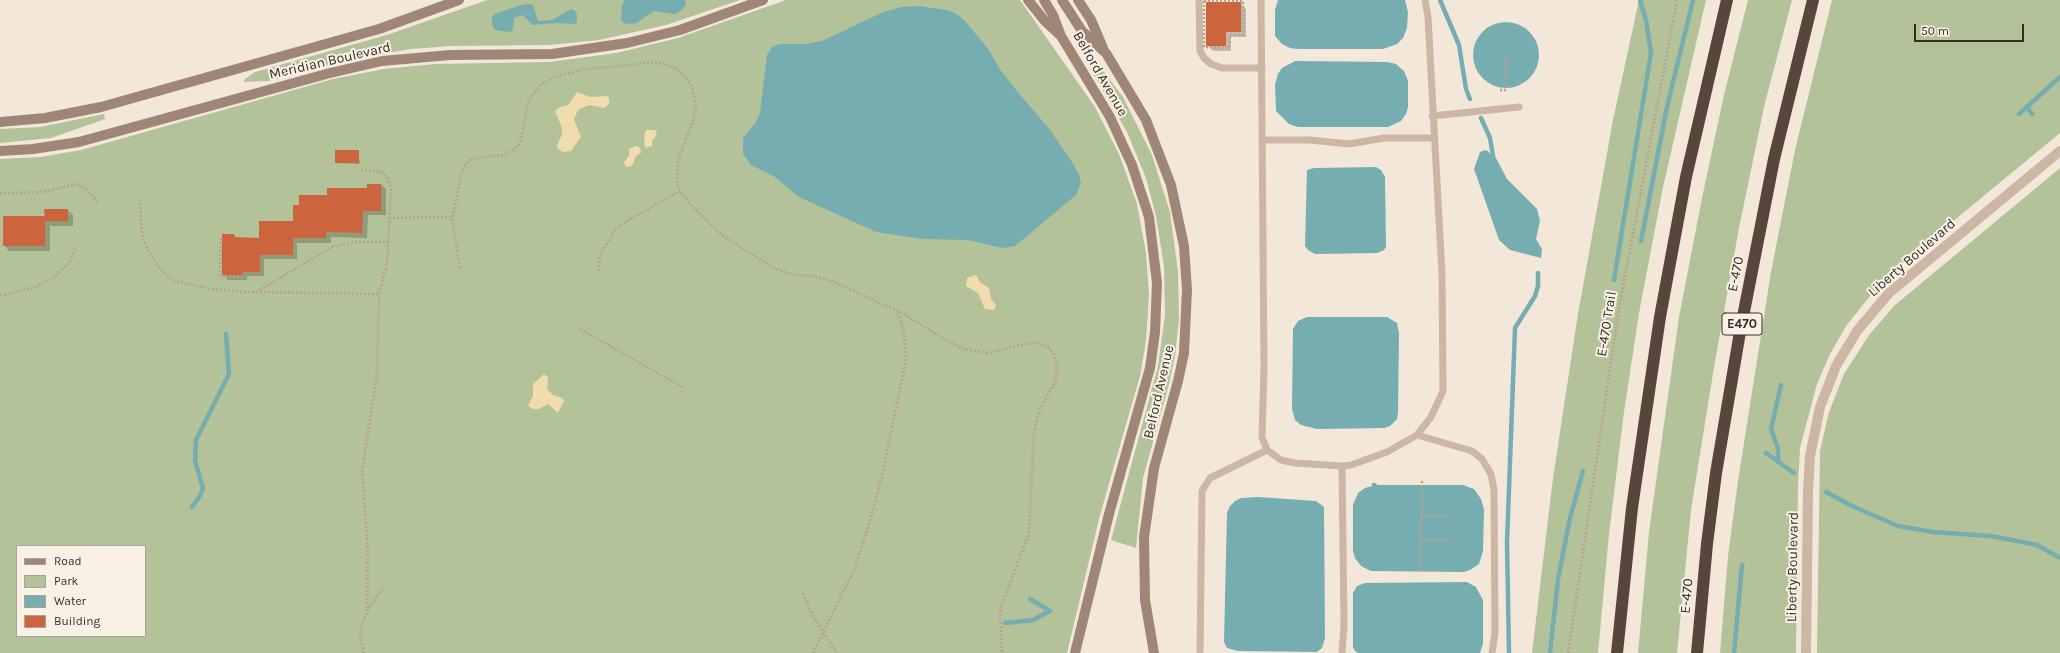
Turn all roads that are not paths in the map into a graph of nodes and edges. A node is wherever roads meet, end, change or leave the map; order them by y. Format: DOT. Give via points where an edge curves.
graph roads {
  1 [pos="459,0"];
  2 [pos="763,0"];
  3 [pos="1028,0"];
  4 [pos="1044,0"];
  5 [pos="1062,0"];
  6 [pos="1078,0"];
  7 [pos="1199,0"];
  8 [pos="1262,0"];
  9 [pos="1425,0"];
  10 [pos="1727,0"];
  11 [pos="1813,0"];
  12 [pos="1061,36"];
  13 [pos="1106,54"];
  14 [pos="1262,68"];
  15 [pos="1519,107"];
  16 [pos="1432,116"];
  17 [pos="0,122"];
  18 [pos="1433,138"];
  19 [pos="1263,140"];
  20 [pos="0,151"];
  21 [pos="2060,151"];
  22 [pos="1417,435"];
  23 [pos="1267,450"];
  24 [pos="1342,466"];
  25 [pos="1075,653"];
  26 [pos="1154,653"];
  27 [pos="1200,653"];
  28 [pos="1342,653"];
  29 [pos="1492,653"];
  30 [pos="1617,653"];
  31 [pos="1697,653"];
  32 [pos="1806,653"];
  1 -- 17 [label="main road, Meridian Boulevard" via="379,29 91,110 36,120"];
  2 -- 20 [label="main road, Meridian Boulevard" via="680,30 622,44 552,54 450,55 382,61 92,139 45,148"];
  3 -- 12 [label="main road"];
  4 -- 12 [label="main road, Belford Avenue"];
  5 -- 13 [label="main road, Belford Avenue" via="1082,30"];
  6 -- 13 [label="main road" via="1091,20"];
  7 -- 14 [label="lane" via="1200,51 1204,58 1222,68"];
  8 -- 14 [label="lane"];
  9 -- 16 [label="lane"];
  10 -- 30 [label="highway" via="1686,177 1658,324 1632,508"];
  11 -- 31 [label="highway, E-470 / E470" via="1774,159 1720,447 1707,544"];
  12 -- 25 [label="main road, Belford Avenue" via="1110,117 1134,170 1149,217 1157,288 1156,332 1150,368 1109,514"];
  13 -- 26 [label="main road, Belford Avenue" via="1141,111 1159,151 1174,195 1186,268 1187,322 1182,362 1154,468 1145,525 1144,590"];
  14 -- 19 [label="lane"];
  15 -- 16 [label="lane"];
  16 -- 18 [label="lane"];
  18 -- 19 [label="lane" via="1384,138 1349,144 1310,140"];
  18 -- 22 [label="lane" via="1443,286 1444,386 1440,402"];
  19 -- 23 [label="lane" via="1264,367 1261,430"];
  21 -- 32 [label="street, Liberty Boulevard" via="1889,293 1857,331 1836,366 1820,407 1810,456"];
  22 -- 24 [label="lane" via="1387,452"];
  22 -- 29 [label="lane" via="1472,451 1491,474 1494,490 1495,633"];
  23 -- 24 [label="lane" via="1275,457 1288,462"];
  23 -- 27 [label="lane" via="1210,478 1202,491"];
  24 -- 28 [label="lane"];
}
